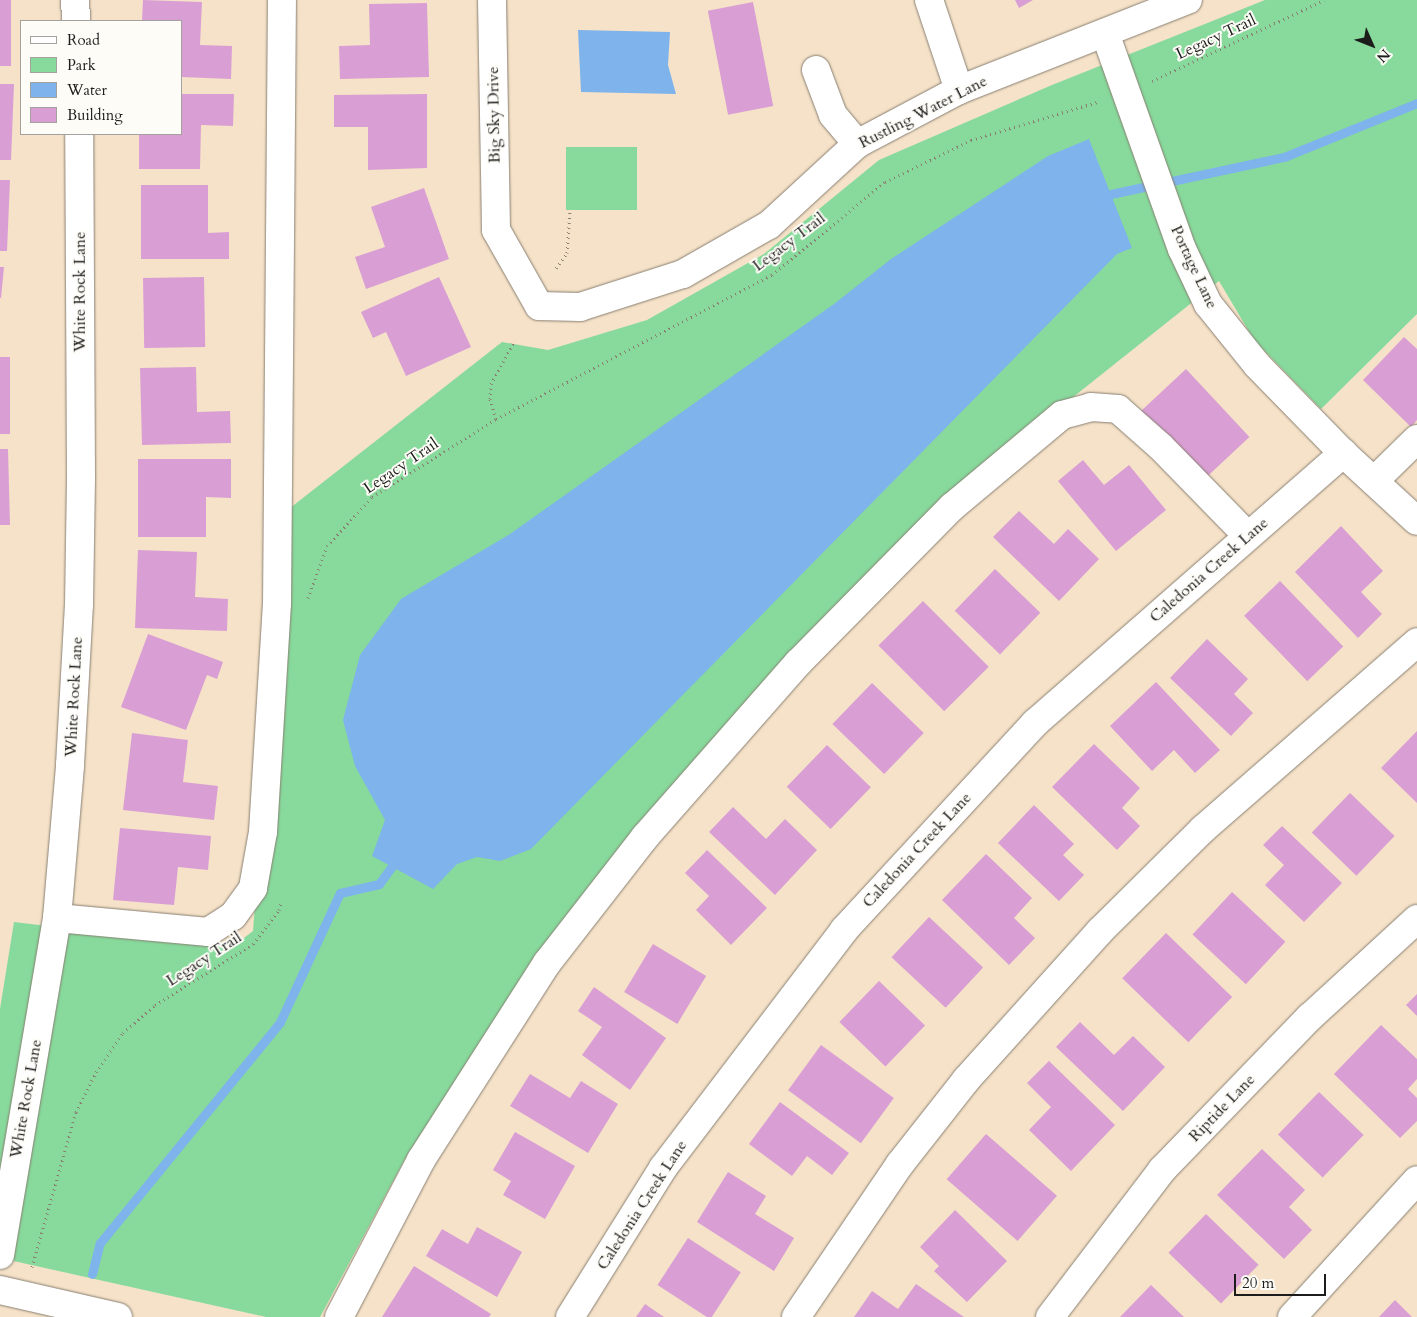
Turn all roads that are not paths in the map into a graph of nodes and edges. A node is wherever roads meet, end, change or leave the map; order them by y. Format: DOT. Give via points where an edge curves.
graph roads {
  1 [pos="75,0"];
  2 [pos="282,0"];
  3 [pos="492,0"];
  4 [pos="929,0"];
  5 [pos="1188,0"];
  6 [pos="76,20"];
  7 [pos="1105,33"];
  8 [pos="816,70"];
  9 [pos="959,90"];
  10 [pos="79,135"];
  11 [pos="857,144"];
  12 [pos="496,230"];
  13 [pos="1417,438"];
  14 [pos="1343,453"];
  15 [pos="1374,481"];
  16 [pos="1417,521"];
  17 [pos="1248,536"];
  18 [pos="1417,642"];
  19 [pos="57,918"];
  20 [pos="1417,919"];
  21 [pos="10,1128"];
  22 [pos="1417,1180"];
  23 [pos="0,1255"];
  24 [pos="0,1290"];
  25 [pos="118,1317"];
  26 [pos="338,1317"];
  27 [pos="570,1317"];
  28 [pos="796,1317"];
  29 [pos="1050,1317"];
  30 [pos="1292,1317"];
  1 -- 6 [label="street"];
  2 -- 19 [label="street" via="277,604 263,832 253,888 234,916 208,932"];
  3 -- 12 [label="street, Big Sky Drive"];
  4 -- 9 [label="street"];
  5 -- 7 [label="street, Rustling Water Lane"];
  7 -- 9 [label="street, Rustling Water Lane"];
  7 -- 14 [label="street, Portage Lane" via="1182,249 1208,304 1257,365"];
  8 -- 11 [label="street" via="833,115"];
  9 -- 11 [label="street, Rustling Water Lane"];
  10 -- 19 [label="street, White Rock Lane" via="79,605"];
  11 -- 12 [label="street, Rustling Water Lane" via="769,225 682,274 580,307 539,306"];
  13 -- 15 [label="street"];
  14 -- 15 [label="street, Portage Lane"];
  14 -- 17 [label="street, Caledonia Creek Lane"];
  15 -- 16 [label="street, Portage Lane"];
  17 -- 26 [label="street" via="1161,447 1118,409 1091,407 1062,415 952,507 798,664 644,837 547,963 421,1160"];
  17 -- 27 [label="street, Caledonia Creek Lane" via="1035,723 844,930 663,1168"];
  18 -- 28 [label="street" via="1202,829 1056,979 966,1080 900,1164"];
  19 -- 21 [label="street, White Rock Lane"];
  20 -- 29 [label="street, Riptide Lane" via="1310,1017 1162,1170"];
  21 -- 23 [label="street, White Rock Lane"];
  22 -- 30 [label="street"];
  24 -- 25 [label="street"];
}
